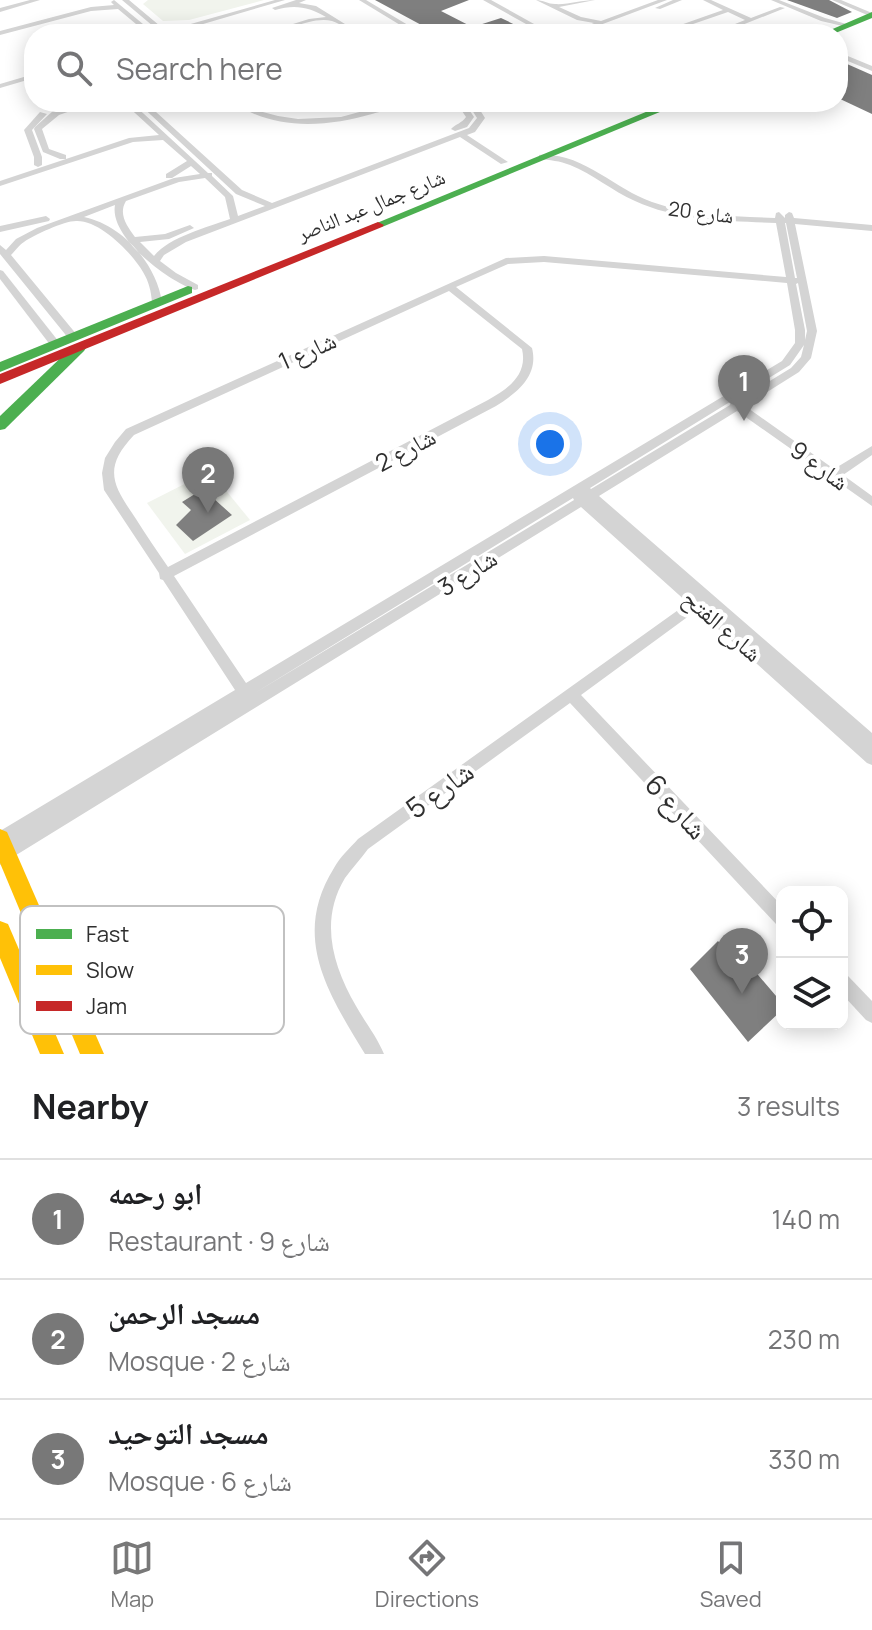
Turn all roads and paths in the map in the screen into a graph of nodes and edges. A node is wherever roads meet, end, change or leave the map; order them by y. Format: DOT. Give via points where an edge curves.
graph roads {
  1 [pos="3,0"];
  2 [pos="37,0"];
  3 [pos="101,0"];
  4 [pos="111,0"];
  5 [pos="303,0"];
  6 [pos="362,0"];
  7 [pos="486,0"];
  8 [pos="539,0"];
  9 [pos="592,0"];
  10 [pos="664,0"];
  11 [pos="679,0"];
  12 [pos="706,0"];
  13 [pos="763,0"];
  14 [pos="774,0"];
  15 [pos="835,0"];
  16 [pos="845,0"];
  17 [pos="285,2"];
  18 [pos="122,3"];
  19 [pos="134,3"];
  20 [pos="577,5"];
  21 [pos="317,6"];
  22 [pos="551,6"];
  23 [pos="10,7"];
  24 [pos="89,8"];
  25 [pos="782,8"];
  26 [pos="0,10"];
  27 [pos="729,10"];
  28 [pos="569,14"];
  29 [pos="334,19"];
  30 [pos="579,19"];
  31 [pos="861,19"];
  32 [pos="311,20"];
  33 [pos="700,20"];
  34 [pos="750,20"];
  35 [pos="602,22"];
  36 [pos="27,24"];
  37 [pos="138,24"];
  38 [pos="155,24"];
  39 [pos="214,24"];
  40 [pos="298,24"];
  41 [pos="342,24"];
  42 [pos="403,24"];
  43 [pos="531,24"];
  44 [pos="582,24"];
  45 [pos="598,24"];
  46 [pos="607,24"];
  47 [pos="689,24"];
  48 [pos="708,24"];
  49 [pos="742,24"];
  50 [pos="815,24"];
  51 [pos="816,24"];
  52 [pos="840,24"];
  53 [pos="24,25"];
  54 [pos="0,31"];
  55 [pos="848,60"];
  56 [pos="872,71"];
  57 [pos="24,73"];
  58 [pos="24,79"];
  59 [pos="0,80"];
  60 [pos="0,86"];
  61 [pos="47,112"];
  62 [pos="59,112"];
  63 [pos="143,112"];
  64 [pos="146,112"];
  65 [pos="257,112"];
  66 [pos="281,112"];
  67 [pos="348,112"];
  68 [pos="374,112"];
  69 [pos="467,112"];
  70 [pos="480,112"];
  71 [pos="628,112"];
  72 [pos="654,112"];
  73 [pos="150,122"];
  74 [pos="461,134"];
  75 [pos="166,137"];
  76 [pos="130,138"];
  77 [pos="571,145"];
  78 [pos="39,148"];
  79 [pos="63,157"];
  80 [pos="542,157"];
  81 [pos="193,161"];
  82 [pos="504,162"];
  83 [pos="38,165"];
  84 [pos="209,175"];
  85 [pos="0,177"];
  86 [pos="174,178"];
  87 [pos="0,184"];
  88 [pos="239,192"];
  89 [pos="229,196"];
  90 [pos="123,200"];
  91 [pos="260,202"];
  92 [pos="413,204"];
  93 [pos="272,206"];
  94 [pos="234,216"];
  95 [pos="386,216"];
  96 [pos="785,217"];
  97 [pos="73,218"];
  98 [pos="120,224"];
  99 [pos="38,226"];
  100 [pos="872,226"];
  101 [pos="108,228"];
  102 [pos="0,229"];
  103 [pos="135,240"];
  104 [pos="3,252"];
  105 [pos="154,265"];
  106 [pos="0,273"];
  107 [pos="797,281"];
  108 [pos="449,286"];
  109 [pos="195,287"];
  110 [pos="157,302"];
  111 [pos="76,342"];
  112 [pos="55,344"];
  113 [pos="0,367"];
  114 [pos="0,379"];
  115 [pos="734,403"];
  116 [pos="0,425"];
  117 [pos="872,450"];
  118 [pos="834,475"];
  119 [pos="582,494"];
  120 [pos="872,502"];
  121 [pos="164,575"];
  122 [pos="703,599"];
  123 [pos="571,694"];
  124 [pos="248,697"];
  125 [pos="872,742"];
  126 [pos="872,758"];
  127 [pos="1,846"];
  128 [pos="27,906"];
  129 [pos="776,912"];
  130 [pos="0,932"];
  131 [pos="20,979"];
  132 [pos="848,988"];
  133 [pos="872,1014"];
  134 [pos="43,1034"];
  135 [pos="83,1034"];
  136 [pos="52,1054"];
  137 [pos="92,1054"];
  138 [pos="375,1054"];
  1 -- 23 [label="street"];
  2 -- 23 [label="street"];
  3 -- 24 [label="street"];
  4 -- 18 [label="street"];
  5 -- 17 [label="street"];
  6 -- 42 [label="street"];
  7 -- 43 [label="street"];
  8 -- 22 [label="street"];
  9 -- 20 [label="street"];
  10 -- 35 [label="street"];
  11 -- 46 [label="street"];
  12 -- 27 [label="street"];
  13 -- 25 [label="street"];
  14 -- 51 [label="street"];
  15 -- 31 [label="street"];
  16 -- 31 [label="street"];
  17 -- 21 [label="street"];
  17 -- 39 [label="street"];
  18 -- 19 [label="street"];
  18 -- 24 [label="street"];
  18 -- 37 [label="street"];
  19 -- 38 [label="street"];
  20 -- 22 [label="street"];
  20 -- 28 [label="street"];
  21 -- 29 [label="street"];
  21 -- 32 [label="street"];
  22 -- 28 [label="street"];
  23 -- 26 [label="street"];
  24 -- 36 [label="street"];
  25 -- 34 [label="street"];
  25 -- 50 [label="street"];
  27 -- 33 [label="street"];
  27 -- 34 [label="street"];
  28 -- 30 [label="street"];
  29 -- 32 [label="street"];
  29 -- 41 [label="street"];
  30 -- 35 [label="street"];
  30 -- 44 [label="street"];
  31 -- 52 [label="main road"];
  32 -- 40 [label="street"];
  33 -- 47 [label="street"];
  33 -- 48 [label="street"];
  34 -- 49 [label="street"];
  35 -- 45 [label="street"];
  53 -- 54 [label="street"];
  55 -- 56 [label="street"];
  57 -- 59 [label="street"];
  58 -- 60 [label="street"];
  61 -- 78 [label="street" via="31,123 28,137"];
  62 -- 78 [label="street" via="41,123"];
  63 -- 73 [label="street"];
  64 -- 88 [label="street"];
  65 -- 68 [label="street" via="303,121 353,119"];
  66 -- 67 [label="street"];
  69 -- 91 [label="street" via="470,117 464,125"];
  70 -- 74 [label="street" via="479,124"];
  71 -- 82 [label="main road, شارع جمال عبد الناصر"];
  72 -- 77 [label="main road, شارع جمال عبد الناصر"];
  73 -- 75 [label="street"];
  73 -- 76 [label="street"];
  74 -- 82 [label="street"];
  74 -- 93 [label="street"];
  75 -- 76 [label="street"];
  75 -- 81 [label="street"];
  76 -- 79 [label="street"];
  76 -- 87 [label="street"];
  77 -- 80 [label="main road, شارع جمال عبد الناصر"];
  77 -- 96 [label="street, شارع 20" via="576,157 624,189 650,199"];
  78 -- 79 [label="street"];
  78 -- 83 [label="street"];
  79 -- 83 [label="street"];
  80 -- 92 [label="main road, شارع جمال عبد الناصر"];
  80 -- 96 [label="street, شارع 20" via="570,161 651,205"];
  81 -- 84 [label="street"];
  81 -- 86 [label="street"];
  82 -- 92 [label="main road, شارع جمال عبد الناصر"];
  83 -- 85 [label="street"];
  84 -- 86 [label="street"];
  84 -- 89 [label="street"];
  86 -- 90 [label="street"];
  86 -- 99 [label="street"];
  88 -- 89 [label="street"];
  88 -- 91 [label="street"];
  89 -- 94 [label="street"];
  90 -- 97 [label="street"];
  90 -- 98 [label="street" via="116,216"];
  91 -- 93 [label="street"];
  91 -- 94 [label="street"];
  92 -- 95 [label="main road, شارع جمال عبد الناصر"];
  93 -- 94 [label="street"];
  94 -- 103 [label="street" via="166,237"];
  94 -- 105 [label="street" via="170,245"];
  95 -- 109 [label="main road, شارع جمال عبد الناصر"];
  95 -- 111 [label="main road, شارع جمال عبد الناصر"];
  96 -- 100 [label="street, شارع 20"];
  96 -- 107 [label="street, شارع 3"];
  97 -- 99 [label="street"];
  97 -- 101 [label="street"];
  98 -- 101 [label="street"];
  98 -- 103 [label="street"];
  99 -- 102 [label="street"];
  99 -- 104 [label="street"];
  101 -- 105 [label="street"];
  103 -- 105 [label="street"];
  104 -- 111 [label="street"];
  105 -- 109 [label="street"];
  105 -- 110 [label="street"];
  106 -- 112 [label="street"];
  107 -- 108 [label="street, شارع 1" via="524,258"];
  107 -- 115 [label="street, شارع 3" via="812,331 806,358 795,370"];
  108 -- 121 [label="street, شارع 1" via="130,432 116,447 106,476"];
  108 -- 121 [label="street, شارع 2" via="527,348 529,368 515,386 492,403"];
  109 -- 110 [label="main road, شارع جمال عبد الناصر"];
  110 -- 111 [label="main road, شارع جمال عبد الناصر"];
  111 -- 112 [label="main road"];
  111 -- 114 [label="main road"];
  111 -- 116 [label="main road" via="64,366"];
  112 -- 113 [label="main road"];
  115 -- 118 [label="street, شارع 9"];
  115 -- 119 [label="street, شارع 3"];
  117 -- 118 [label="street"];
  118 -- 120 [label="street, شارع 9"];
  119 -- 122 [label="street, شارع الفتح"];
  119 -- 124 [label="street, شارع 3"];
  121 -- 124 [label="street, شارع 1"];
  122 -- 123 [label="street, شارع 5"];
  122 -- 125 [label="street, شارع الفتح"];
  122 -- 126 [label="street, شارع الفتح"];
  123 -- 129 [label="street, شارع 6"];
  123 -- 138 [label="street, شارع 5" via="363,844 331,884 320,936 324,963"];
  124 -- 127 [label="street, شارع 3"];
  127 -- 128 [label="main road"];
  130 -- 131 [label="main road"];
  132 -- 133 [label="street"];
  134 -- 136 [label="main road"];
  135 -- 137 [label="main road"];
}
